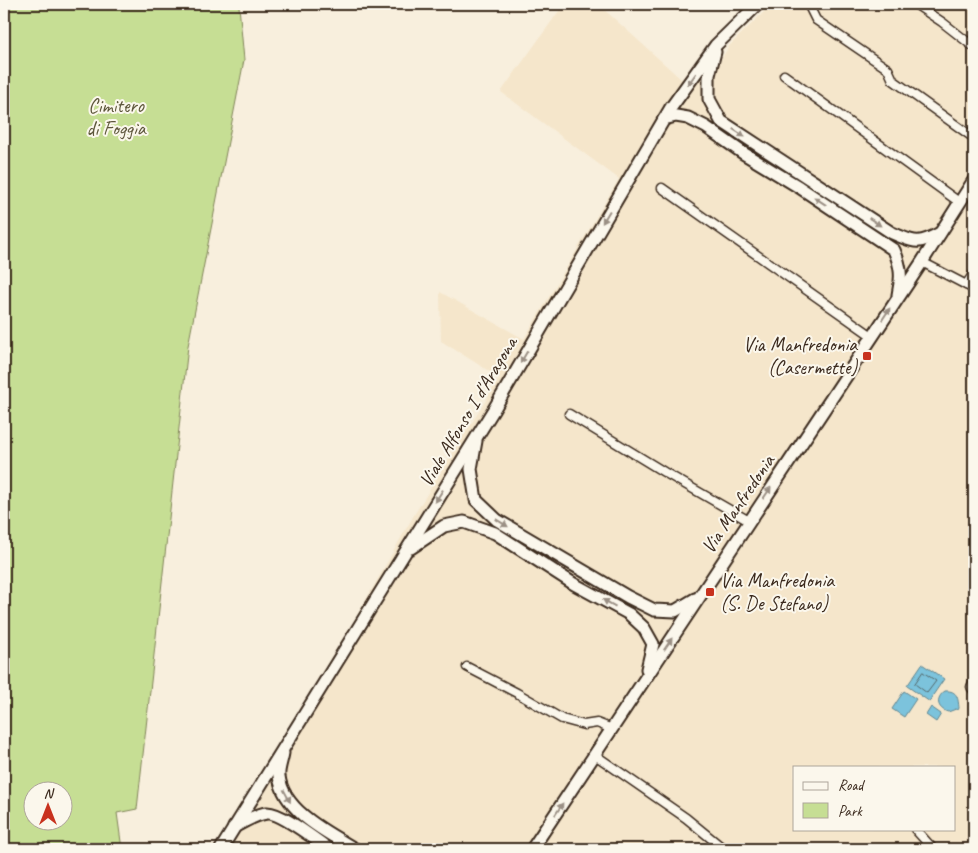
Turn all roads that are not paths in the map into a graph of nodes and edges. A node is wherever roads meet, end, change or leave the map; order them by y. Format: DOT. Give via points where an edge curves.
graph roads {
  1 [pos="758,4"];
  2 [pos="810,4"];
  3 [pos="915,4"];
  4 [pos="716,45"];
  5 [pos="974,47"];
  6 [pos="784,75"];
  7 [pos="664,119"];
  8 [pos="974,138"];
  9 [pos="974,180"];
  10 [pos="662,188"];
  11 [pos="959,202"];
  12 [pos="940,233"];
  13 [pos="922,262"];
  14 [pos="974,273"];
  15 [pos="966,285"];
  16 [pos="974,289"];
  17 [pos="898,296"];
  18 [pos="872,336"];
  19 [pos="569,414"];
  20 [pos="478,435"];
  21 [pos="749,521"];
  22 [pos="404,553"];
  23 [pos="700,595"];
  24 [pos="467,667"];
  25 [pos="974,681"];
  26 [pos="642,682"];
  27 [pos="974,691"];
  28 [pos="612,729"];
  29 [pos="283,749"];
  30 [pos="595,755"];
  31 [pos="234,827"];
  32 [pos="916,830"];
  33 [pos="221,849"];
  34 [pos="329,849"];
  35 [pos="355,849"];
  36 [pos="532,849"];
  37 [pos="724,849"];
  38 [pos="932,849"];
  1 -- 4 [label="main road, Viale Alfonso I d'Aragona"];
  2 -- 8 [label="street" via="816,20 888,69 892,80"];
  3 -- 5 [label="street"];
  4 -- 7 [label="main road, Viale Alfonso I d'Aragona, one-way"];
  4 -- 12 [label="main road, one-way" via="709,74 709,99 720,121 892,233 915,242 924,242"];
  6 -- 11 [label="street"];
  17 -- 7 [label="main road, one-way" via="900,265 894,250 706,127 688,118"];
  7 -- 20 [label="main road, Viale Alfonso I d'Aragona, one-way"];
  9 -- 11 [label="main road, Via Manfredonia"];
  10 -- 18 [label="street"];
  11 -- 12 [label="main road, Via Manfredonia"];
  12 -- 13 [label="main road, Via Manfredonia"];
  13 -- 15 [label="street"];
  13 -- 17 [label="main road, Via Manfredonia"];
  14 -- 15 [label="street"];
  15 -- 16 [label="street"];
  18 -- 17 [label="main road, Via Manfredonia, one-way"];
  21 -- 18 [label="main road, Via Manfredonia, one-way"];
  19 -- 21 [label="street"];
  20 -- 22 [label="main road, Viale Alfonso I d'Aragona, one-way"];
  20 -- 23 [label="main road, one-way" via="471,469 476,500 497,520 654,610 675,611"];
  21 -- 23 [label="main road, Via Manfredonia"];
  26 -- 22 [label="main road, one-way" via="653,644 644,628 629,614 574,584 494,533 464,522 444,526"];
  22 -- 29 [label="main road, Viale Alfonso I d'Aragona"];
  26 -- 23 [label="main road, Via Manfredonia, one-way"];
  24 -- 28 [label="street" via="562,719 584,726 597,722"];
  25 -- 27 [label="street" via="971,687"];
  26 -- 28 [label="main road, Via Manfredonia"];
  28 -- 30 [label="main road, Via Manfredonia"];
  29 -- 31 [label="main road, Viale Alfonso I d'Aragona"];
  29 -- 35 [label="main road, one-way" via="279,776 288,799 312,824"];
  36 -- 30 [label="main road, Via Manfredonia, one-way"];
  30 -- 37 [label="street" via="686,818"];
  31 -- 33 [label="main road, Viale Alfonso I d'Aragona"];
  31 -- 34 [label="main road" via="268,813 286,819"];
  32 -- 38 [label="street"];
}
